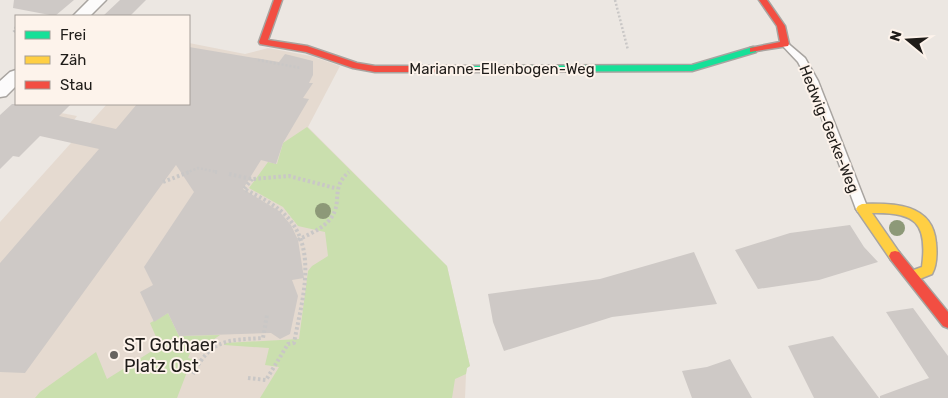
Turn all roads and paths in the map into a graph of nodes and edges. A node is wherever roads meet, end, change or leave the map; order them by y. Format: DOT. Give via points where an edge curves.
graph roads {
  1 [pos="98,0"];
  2 [pos="278,0"];
  3 [pos="615,0"];
  4 [pos="763,0"];
  5 [pos="82,15"];
  6 [pos="785,44"];
  7 [pos="633,68"];
  8 [pos="15,77"];
  9 [pos="0,91"];
  10 [pos="217,172"];
  11 [pos="349,172"];
  12 [pos="229,174"];
  13 [pos="252,179"];
  14 [pos="163,182"];
  15 [pos="335,188"];
  16 [pos="862,209"];
  17 [pos="300,239"];
  18 [pos="912,276"];
  19 [pos="267,315"];
  20 [pos="948,322"];
  21 [pos="193,374"];
  22 [pos="248,378"];
  1 -- 5 [label="street"];
  2 -- 7 [label="street, Marianne-Ellenbogen-Weg" via="263,42 307,49 368,69"];
  3 -- 7 [label="path"];
  4 -- 6 [label="street, Hedwig-Gerke-Weg" via="784,32"];
  6 -- 7 [label="street, Marianne-Ellenbogen-Weg" via="692,68"];
  6 -- 16 [label="lane, Hedwig-Gerke-Weg" via="802,60 813,81"];
  8 -- 9 [label="street"];
  10 -- 14 [label="path" via="198,168"];
  11 -- 15 [label="path" via="338,180"];
  12 -- 13 [label="path"];
  13 -- 15 [label="path" via="289,176"];
  13 -- 17 [label="path" via="244,189 280,208 292,221"];
  15 -- 17 [label="path" via="336,209 332,218"];
  16 -- 18 [label="street, Hedwig-Gerke-Weg" via="882,240"];
  16 -- 18 [label="street, Hedwig-Gerke-Weg" via="900,209 924,225 931,238 928,270"];
  17 -- 22 [label="path" via="307,256 294,343 288,344 266,380"];
  18 -- 20 [label="street, Hedwig-Gerke-Weg"];
  19 -- 21 [label="path" via="263,338 222,340 201,355"];
}
